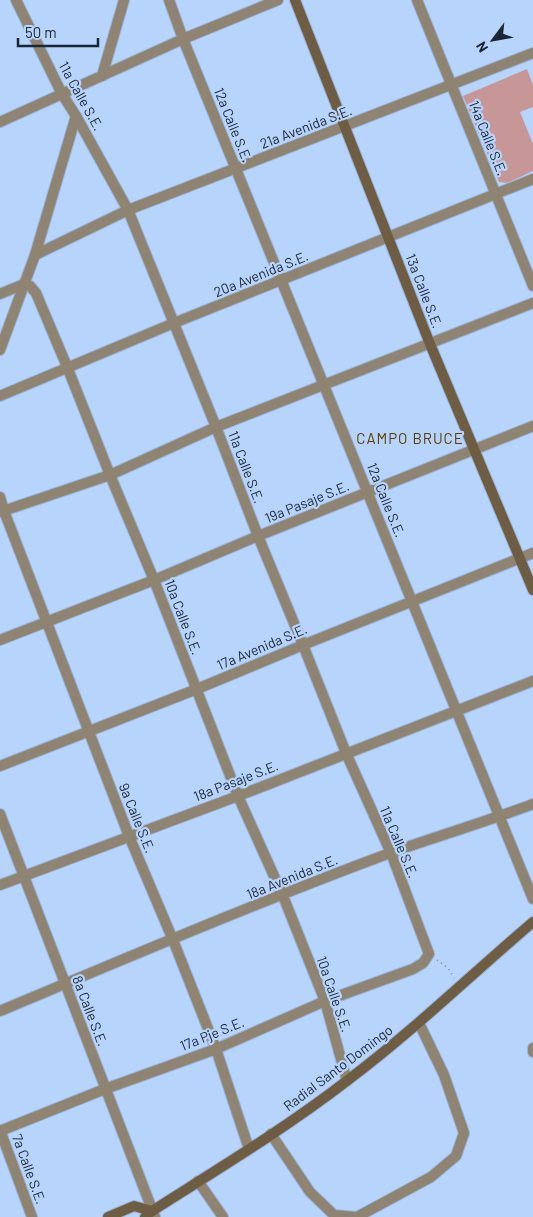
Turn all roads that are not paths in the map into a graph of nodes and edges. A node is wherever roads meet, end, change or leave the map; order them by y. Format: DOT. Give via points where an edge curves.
graph roads {
  1 [pos="16,0"];
  2 [pos="124,0"];
  3 [pos="169,0"];
  4 [pos="278,0"];
  5 [pos="295,0"];
  6 [pos="417,0"];
  7 [pos="184,39"];
  8 [pos="533,53"];
  9 [pos="102,76"];
  10 [pos="452,85"];
  11 [pos="62,94"];
  12 [pos="76,116"];
  13 [pos="0,122"];
  14 [pos="345,127"];
  15 [pos="236,169"];
  16 [pos="533,179"];
  17 [pos="496,194"];
  18 [pos="128,210"];
  19 [pos="388,237"];
  20 [pos="35,255"];
  21 [pos="282,280"];
  22 [pos="24,284"];
  23 [pos="533,286"];
  24 [pos="0,294"];
  25 [pos="533,303"];
  26 [pos="174,323"];
  27 [pos="430,344"];
  28 [pos="0,350"];
  29 [pos="68,368"];
  30 [pos="325,385"];
  31 [pos="0,396"];
  32 [pos="533,426"];
  33 [pos="216,427"];
  34 [pos="474,449"];
  35 [pos="110,475"];
  36 [pos="367,492"];
  37 [pos="0,497"];
  38 [pos="2,512"];
  39 [pos="258,536"];
  40 [pos="533,553"];
  41 [pos="520,558"];
  42 [pos="154,580"];
  43 [pos="533,590"];
  44 [pos="413,601"];
  45 [pos="46,622"];
  46 [pos="0,640"];
  47 [pos="303,645"];
  48 [pos="533,680"];
  49 [pos="197,689"];
  50 [pos="457,710"];
  51 [pos="88,730"];
  52 [pos="346,753"];
  53 [pos="0,766"];
  54 [pos="238,796"];
  55 [pos="533,804"];
  56 [pos="0,814"];
  57 [pos="501,817"];
  58 [pos="129,836"];
  59 [pos="391,853"];
  60 [pos="24,876"];
  61 [pos="0,885"];
  62 [pos="283,896"];
  63 [pos="533,899"];
  64 [pos="533,922"];
  65 [pos="173,940"];
  66 [pos="429,954"];
  67 [pos="65,984"];
  68 [pos="325,1000"];
  69 [pos="0,1011"];
  70 [pos="419,1023"];
  71 [pos="216,1049"];
  72 [pos="348,1081"];
  73 [pos="106,1089"];
  74 [pos="0,1131"];
  75 [pos="271,1134"];
  76 [pos="249,1149"];
  77 [pos="198,1181"];
  78 [pos="150,1215"];
  79 [pos="32,1217"];
  80 [pos="108,1217"];
  81 [pos="223,1217"];
  82 [pos="356,1217"];
  1 -- 11 [label="street, 11a Calle S.E."];
  2 -- 9 [label="street"];
  3 -- 7 [label="street, 12a Calle S.E."];
  4 -- 7 [label="street"];
  5 -- 14 [label="street, 13a Calle S.E."];
  6 -- 10 [label="street, 14a Calle S.E."];
  7 -- 9 [label="street"];
  7 -- 15 [label="street, 12a Calle S.E."];
  8 -- 10 [label="street, 21a Avenida S.E."];
  9 -- 11 [label="street"];
  10 -- 14 [label="street, 21a Avenida S.E."];
  10 -- 17 [label="street, 14a Calle S.E."];
  11 -- 12 [label="street, 11a Calle S.E."];
  11 -- 13 [label="street"];
  12 -- 18 [label="street, 11a Calle S.E."];
  12 -- 20 [label="street"];
  14 -- 15 [label="street, 21a Avenida S.E."];
  14 -- 19 [label="street, 13a Calle S.E."];
  15 -- 18 [label="street, 21a Avenida S.E."];
  15 -- 21 [label="street, 12a Calle S.E."];
  16 -- 17 [label="street, 20a Avenida S.E."];
  17 -- 19 [label="street, 20a Avenida S.E."];
  17 -- 23 [label="street, 14a Calle S.E."];
  18 -- 20 [label="street, 21a Avenida S.E."];
  18 -- 26 [label="street, 11a Calle S.E."];
  19 -- 21 [label="street, 20a Avenida S.E."];
  19 -- 27 [label="street, 13a Calle S.E."];
  20 -- 22 [label="street"];
  21 -- 26 [label="street, 20a Avenida S.E."];
  21 -- 30 [label="street, 12a Calle S.E."];
  22 -- 24 [label="street"];
  22 -- 28 [label="street"];
  22 -- 29 [label="street, 10a Calle S.E." via="36,293"];
  25 -- 27 [label="street"];
  26 -- 29 [label="street, 20a Avenida S.E."];
  26 -- 33 [label="street, 11a Calle S.E."];
  27 -- 30 [label="street"];
  27 -- 34 [label="street, 13a Calle S.E."];
  29 -- 31 [label="street, 20a Avenida S.E."];
  29 -- 35 [label="street, 10a Calle S.E."];
  30 -- 33 [label="street"];
  30 -- 36 [label="street, 12a Calle S.E."];
  32 -- 34 [label="street, 19a Pasaje S.E."];
  33 -- 35 [label="street"];
  33 -- 39 [label="street, 11a Calle S.E."];
  34 -- 36 [label="street, 19a Pasaje S.E."];
  34 -- 41 [label="street, 13a Calle S.E."];
  35 -- 38 [label="street"];
  35 -- 42 [label="street, 10a Calle S.E."];
  36 -- 39 [label="street, 19a Pasaje S.E."];
  36 -- 44 [label="street, 12a Calle S.E."];
  37 -- 38 [label="street, 9a Calle S.E."];
  38 -- 45 [label="street, 9a Calle S.E."];
  39 -- 42 [label="street"];
  39 -- 47 [label="street, 11a Calle S.E."];
  40 -- 41 [label="street, 17a Avenida S.E."];
  41 -- 43 [label="street, 13a Calle S.E."];
  41 -- 44 [label="street, 17a Avenida S.E."];
  42 -- 45 [label="street"];
  42 -- 49 [label="street, 10a Calle S.E."];
  44 -- 47 [label="street, 17a Avenida S.E."];
  44 -- 50 [label="street, 12a Calle S.E."];
  45 -- 46 [label="street"];
  45 -- 51 [label="street, 9a Calle S.E."];
  47 -- 49 [label="street, 17a Avenida S.E."];
  47 -- 52 [label="street, 11a Calle S.E."];
  48 -- 50 [label="street"];
  49 -- 51 [label="street, 17a Avenida S.E."];
  49 -- 54 [label="street, 10a Calle S.E."];
  50 -- 52 [label="street, 18a Pasaje S.E."];
  50 -- 57 [label="street, 12a Calle S.E."];
  51 -- 53 [label="street, 17a Avenida S.E."];
  51 -- 58 [label="street, 9a Calle S.E."];
  52 -- 54 [label="street, 18a Pasaje S.E."];
  52 -- 59 [label="street, 11a Calle S.E."];
  54 -- 58 [label="street, 18a Pasaje S.E."];
  54 -- 62 [label="street, 10a Calle S.E."];
  55 -- 57 [label="street, 18a Avenida S.E."];
  56 -- 60 [label="street, 8a Calle S.E."];
  57 -- 59 [label="street, 18a Avenida S.E."];
  57 -- 63 [label="street, 12a Calle S.E."];
  58 -- 60 [label="street, 18a Pasaje S.E."];
  58 -- 65 [label="street, 9a Calle S.E."];
  59 -- 62 [label="street, 18a Avenida S.E."];
  59 -- 66 [label="street, 11a Calle S.E."];
  60 -- 61 [label="street, 18a Pasaje S.E."];
  60 -- 67 [label="street, 8a Calle S.E."];
  62 -- 65 [label="street, 18a Avenida S.E."];
  62 -- 68 [label="street, 10a Calle S.E."];
  64 -- 70 [label="street, Radial Santo Domingo"];
  65 -- 67 [label="street, 18a Avenida S.E."];
  65 -- 71 [label="street, 9a Calle S.E."];
  66 -- 68 [label="street, 17a Pje S.E." via="413,969"];
  67 -- 69 [label="street, 18a Avenida S.E."];
  67 -- 73 [label="street, 8a Calle S.E."];
  68 -- 71 [label="street, 17a Pje S.E."];
  68 -- 72 [label="street, 10a Calle S.E."];
  70 -- 72 [label="street, Radial Santo Domingo"];
  70 -- 82 [label="street" via="444,1075 464,1133 456,1156 431,1177"];
  71 -- 73 [label="street, 17a Pje S.E."];
  71 -- 76 [label="street, 9a Calle S.E."];
  72 -- 75 [label="street, Radial Santo Domingo"];
  73 -- 74 [label="street, 17a Pje S.E."];
  73 -- 78 [label="street, 8a Calle S.E."];
  74 -- 79 [label="street, 7a Calle S.E."];
  75 -- 76 [label="street, Radial Santo Domingo"];
  75 -- 82 [label="street" via="310,1192 334,1215"];
  76 -- 77 [label="street, Radial Santo Domingo"];
  77 -- 78 [label="street, Radial Santo Domingo"];
  77 -- 81 [label="street"];
  78 -- 80 [label="street" via="134,1206"];
}
